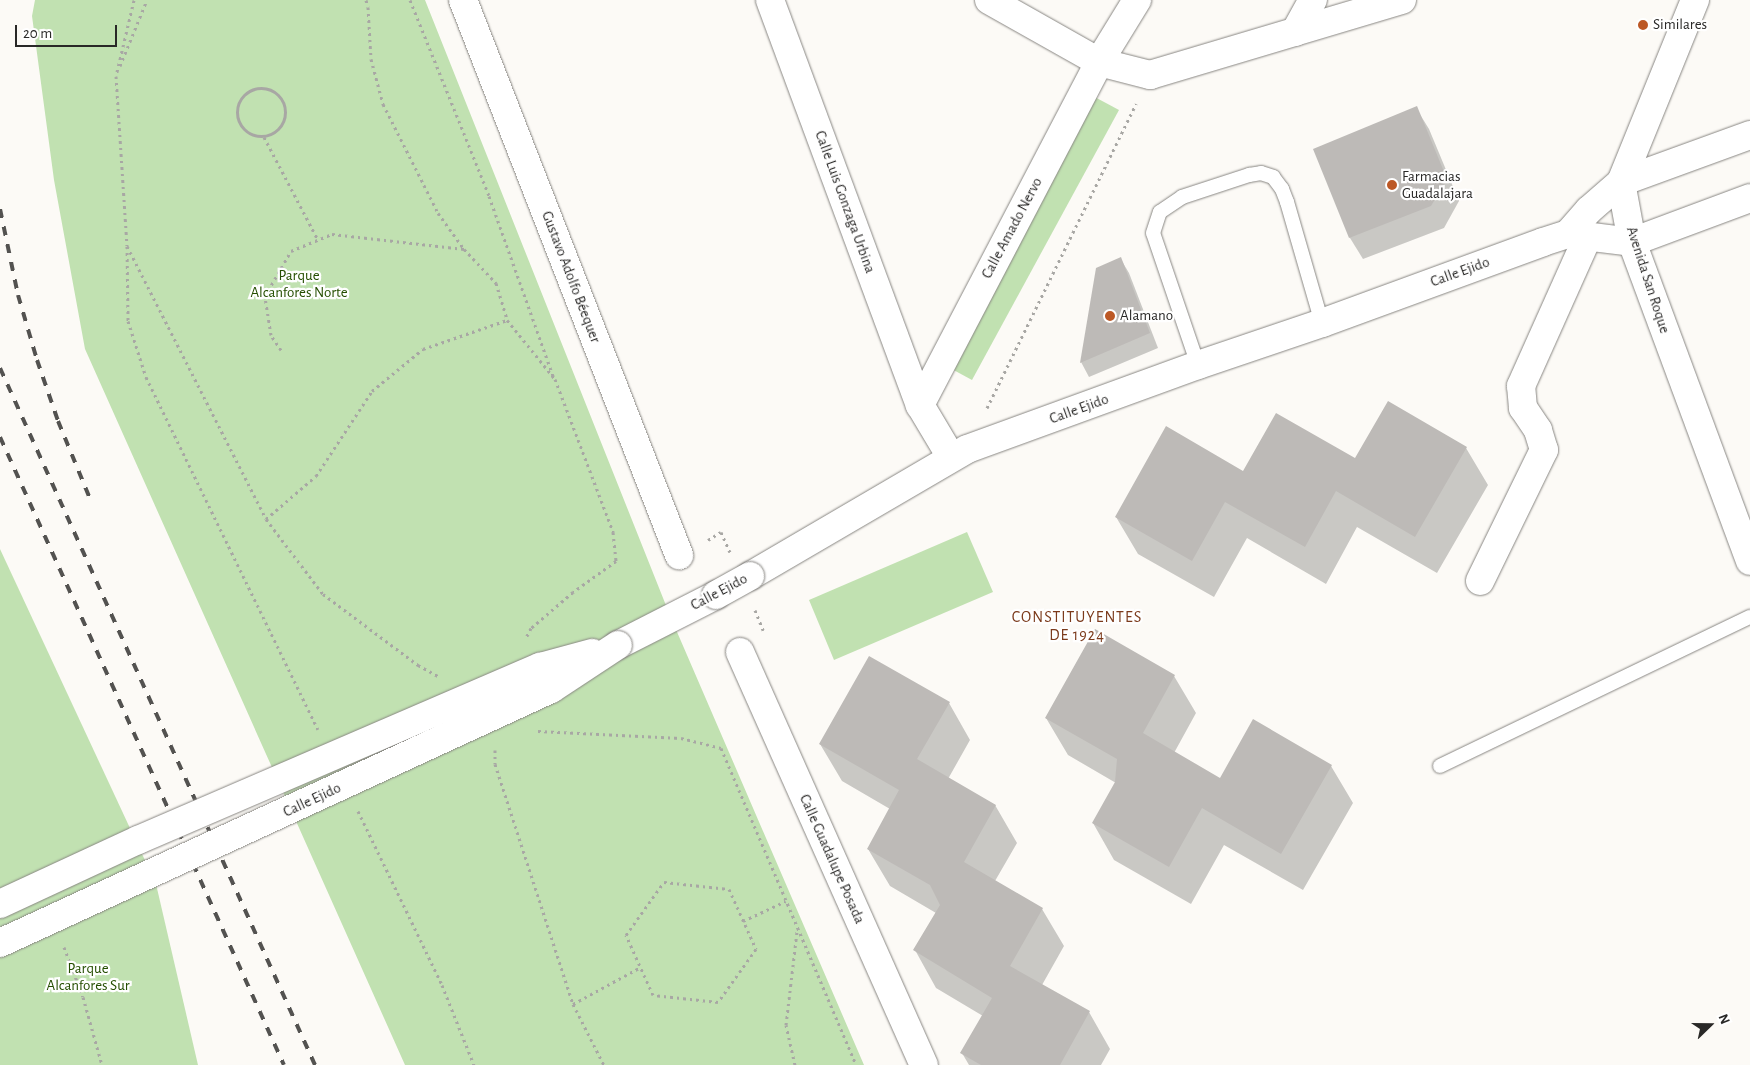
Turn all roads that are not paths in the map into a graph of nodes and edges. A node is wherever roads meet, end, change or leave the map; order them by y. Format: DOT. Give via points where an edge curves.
graph roads {
  1 [pos="463,0"];
  2 [pos="770,0"];
  3 [pos="989,0"];
  4 [pos="1137,0"];
  5 [pos="1313,0"];
  6 [pos="1402,0"];
  7 [pos="1695,0"];
  8 [pos="1295,32"];
  9 [pos="1099,62"];
  10 [pos="1750,135"];
  11 [pos="1621,182"];
  12 [pos="1750,198"];
  13 [pos="1578,235"];
  14 [pos="1632,242"];
  15 [pos="1322,323"];
  16 [pos="1198,365"];
  17 [pos="920,405"];
  18 [pos="959,453"];
  19 [pos="679,555"];
  20 [pos="1750,561"];
  21 [pos="1480,581"];
  22 [pos="1750,617"];
  23 [pos="618,646"];
  24 [pos="740,652"];
  25 [pos="1440,766"];
  26 [pos="0,904"];
  27 [pos="0,943"];
  28 [pos="924,1065"];
  1 -- 19 [label="street, Gustavo Adolfo Béequer"];
  2 -- 17 [label="street, Calle Luis Gonzaga Urbina"];
  3 -- 9 [label="street"];
  4 -- 9 [label="street, Calle Amado Nervo"];
  5 -- 8 [label="street"];
  6 -- 8 [label="street"];
  7 -- 11 [label="street"];
  8 -- 9 [label="street" via="1150,75"];
  9 -- 17 [label="street, Calle Amado Nervo"];
  10 -- 11 [label="street, Calle Ejido"];
  11 -- 13 [label="street, Calle Ejido" via="1589,210"];
  11 -- 14 [label="street, Avenida San Roque"];
  12 -- 14 [label="street, Calle Ejido"];
  13 -- 14 [label="street, Calle Ejido"];
  13 -- 15 [label="street, Calle Ejido"];
  13 -- 21 [label="street" via="1521,386 1523,408 1538,430 1544,450"];
  14 -- 20 [label="street, Avenida San Roque"];
  15 -- 16 [label="street, Calle Ejido"];
  15 -- 16 [label="lane" via="1287,202 1272,177 1261,173 1250,175 1199,192 1160,212 1153,233"];
  16 -- 18 [label="street, Calle Ejido"];
  17 -- 18 [label="street"];
  18 -- 23 [label="street, Calle Ejido, bridge" via="750,576"];
  22 -- 25 [label="lane"];
  23 -- 26 [label="street, Calle Ejido, bridge" via="540,667 138,840"];
  23 -- 27 [label="street, Calle Ejido, bridge" via="551,690"];
  24 -- 28 [label="street, Calle Guadalupe Posada"];
}
